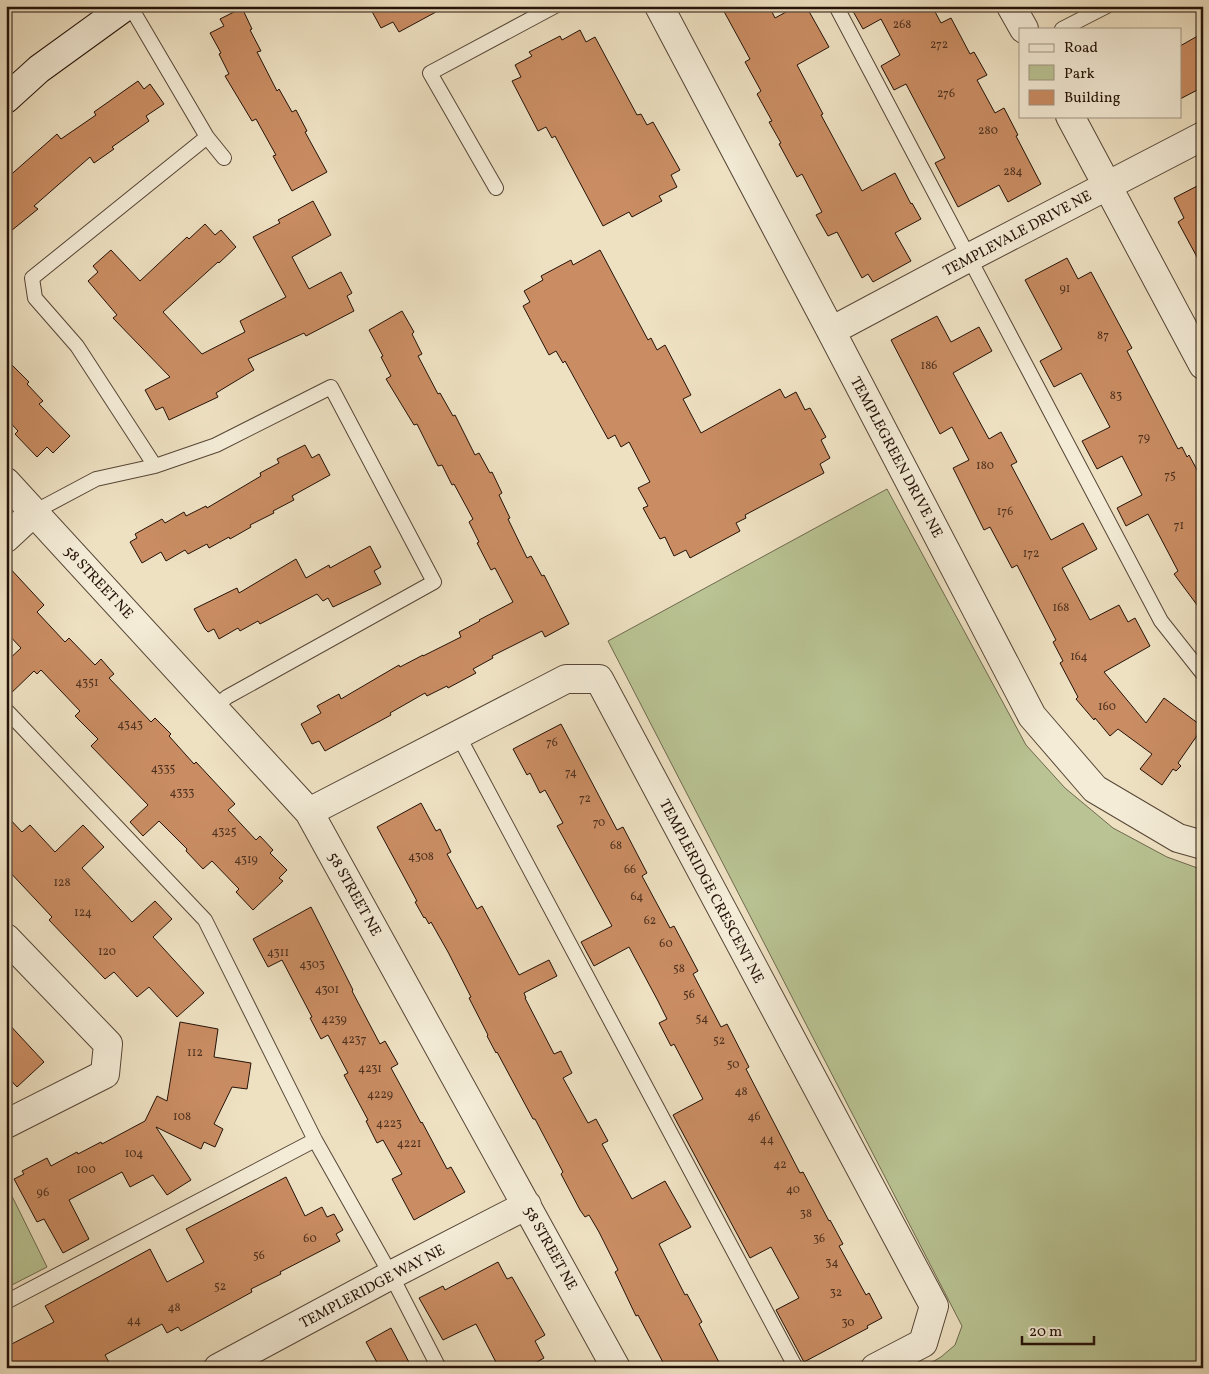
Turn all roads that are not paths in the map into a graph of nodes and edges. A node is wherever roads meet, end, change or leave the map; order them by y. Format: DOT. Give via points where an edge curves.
graph roads {
  1 [pos="126,6"];
  2 [pos="130,6"];
  3 [pos="555,6"];
  4 [pos="659,6"];
  5 [pos="836,6"];
  6 [pos="1011,6"];
  7 [pos="1107,6"];
  8 [pos="1023,28"];
  9 [pos="1064,28"];
  10 [pos="6,99"];
  11 [pos="1071,118"];
  12 [pos="1203,136"];
  13 [pos="207,137"];
  14 [pos="224,158"];
  15 [pos="1106,186"];
  16 [pos="496,188"];
  17 [pos="970,257"];
  18 [pos="831,331"];
  19 [pos="1203,365"];
  20 [pos="155,466"];
  21 [pos="6,482"];
  22 [pos="34,512"];
  23 [pos="6,538"];
  24 [pos="1203,674"];
  25 [pos="214,708"];
  26 [pos="6,710"];
  27 [pos="458,735"];
  28 [pos="309,812"];
  29 [pos="1203,845"];
  30 [pos="6,938"];
  31 [pos="6,1124"];
  32 [pos="315,1140"];
  33 [pos="527,1205"];
  34 [pos="390,1275"];
  35 [pos="6,1302"];
  36 [pos="218,1368"];
  37 [pos="439,1368"];
  38 [pos="616,1368"];
  39 [pos="796,1368"];
  40 [pos="875,1368"];
  1 -- 10 [label="street" via="39,70"];
  2 -- 13 [label="lane"];
  3 -- 16 [label="lane" via="430,73"];
  4 -- 18 [label="street, TEMPLEGREEN DRIVE NE"];
  5 -- 17 [label="lane"];
  6 -- 8 [label="street"];
  7 -- 9 [label="lane"];
  11 -- 15 [label="street"];
  12 -- 15 [label="street, TEMPLEVALE DRIVE NE"];
  13 -- 14 [label="lane"];
  13 -- 20 [label="lane" via="32,278 35,298 77,346"];
  15 -- 17 [label="street, TEMPLEVALE DRIVE NE"];
  15 -- 19 [label="street"];
  17 -- 18 [label="street, TEMPLEVALE DRIVE NE"];
  17 -- 24 [label="lane" via="1161,621"];
  18 -- 29 [label="street, TEMPLEGREEN DRIVE NE" via="1032,716 1095,789 1178,838"];
  20 -- 22 [label="lane" via="96,479"];
  20 -- 25 [label="lane" via="216,445 331,387 434,582 227,697"];
  21 -- 22 [label="street, 58 STREET NE"];
  22 -- 23 [label="street"];
  22 -- 25 [label="street, 58 STREET NE"];
  25 -- 28 [label="street, 58 STREET NE"];
  26 -- 32 [label="lane" via="205,920"];
  27 -- 28 [label="street, TEMPLERIDGE CRESCENT NE"];
  27 -- 39 [label="lane"];
  27 -- 40 [label="street, TEMPLERIDGE CRESCENT NE" via="566,679 599,680 934,1306 923,1343"];
  28 -- 33 [label="street, 58 STREET NE"];
  30 -- 31 [label="street" via="108,1044 105,1074"];
  32 -- 34 [label="lane"];
  32 -- 35 [label="lane"];
  33 -- 34 [label="street, TEMPLERIDGE WAY NE"];
  33 -- 38 [label="street, 58 STREET NE"];
  34 -- 36 [label="street, TEMPLERIDGE WAY NE"];
  34 -- 37 [label="lane"];
}
